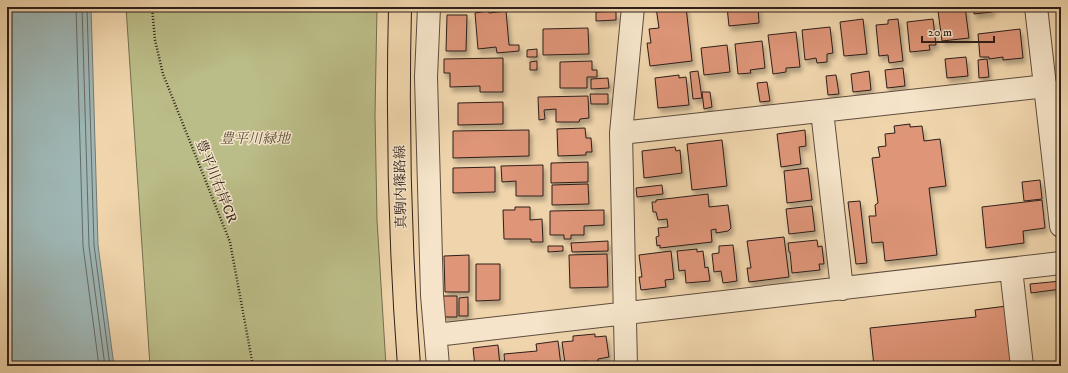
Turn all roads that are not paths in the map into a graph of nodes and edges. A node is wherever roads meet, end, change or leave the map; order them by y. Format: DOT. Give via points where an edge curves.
graph roads {
  1 [pos="400,7"];
  2 [pos="429,7"];
  3 [pos="633,7"];
  4 [pos="1036,7"];
  5 [pos="1046,86"];
  6 [pos="822,111"];
  7 [pos="621,133"];
  8 [pos="1057,148"];
  9 [pos="1061,226"];
  10 [pos="1061,263"];
  11 [pos="1011,269"];
  12 [pos="842,289"];
  13 [pos="625,314"];
  14 [pos="436,335"];
  15 [pos="409,366"];
  16 [pos="438,366"];
  17 [pos="626,366"];
  18 [pos="1022,366"];
  1 -- 15 [label="main road, 真駒内篠路線" via="399,158"];
  2 -- 14 [label="street" via="426,77 432,295"];
  3 -- 7 [label="street"];
  4 -- 5 [label="street"];
  5 -- 6 [label="street"];
  5 -- 8 [label="street"];
  6 -- 7 [label="street"];
  6 -- 12 [label="street"];
  7 -- 13 [label="street"];
  8 -- 9 [label="street"];
  10 -- 11 [label="street"];
  11 -- 12 [label="street"];
  11 -- 18 [label="street"];
  12 -- 13 [label="street"];
  13 -- 14 [label="street"];
  13 -- 17 [label="street"];
  14 -- 16 [label="street"];
}
